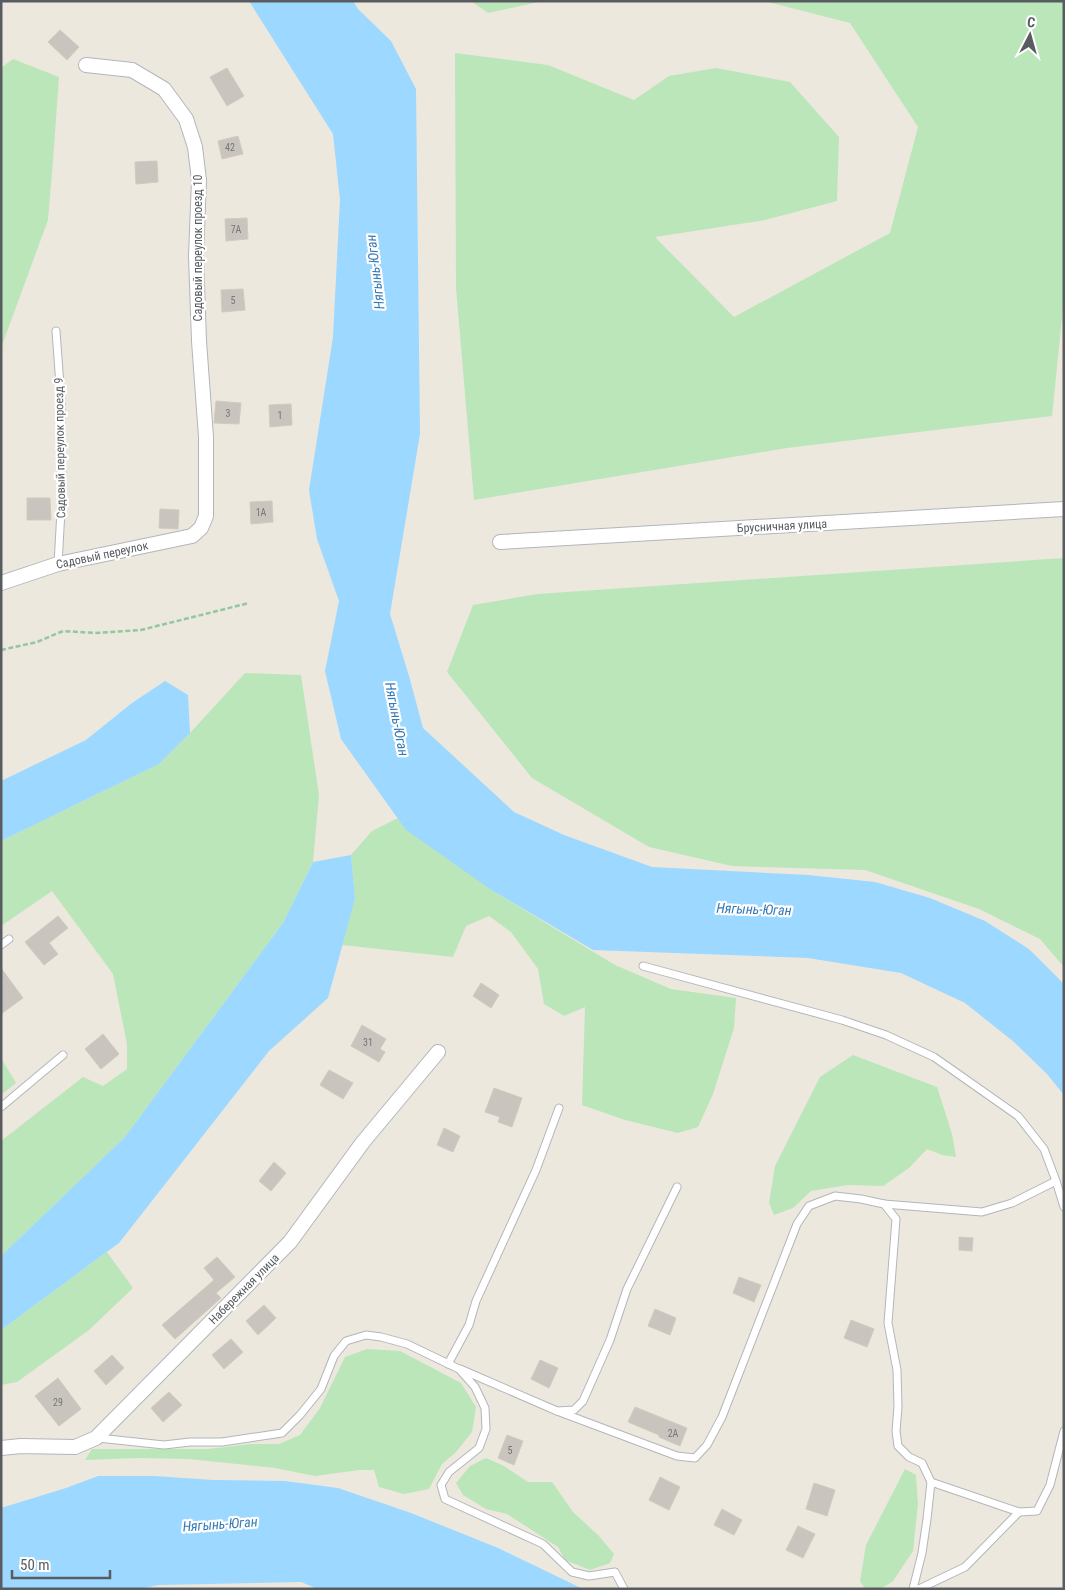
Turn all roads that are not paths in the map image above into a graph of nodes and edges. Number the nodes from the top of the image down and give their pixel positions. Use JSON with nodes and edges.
{"nodes":[{"id":1,"x":86,"y":65,"type":"dead end"},
{"id":2,"x":56,"y":331,"type":"dead end"},
{"id":3,"x":1064,"y":509,"type":"edge"},
{"id":4,"x":201,"y":528,"type":"joint"},
{"id":5,"x":500,"y":542,"type":"dead end"},
{"id":6,"x":58,"y":564,"type":"junction"},
{"id":7,"x":1,"y":582,"type":"edge"},
{"id":8,"x":9,"y":940,"type":"dead end"},
{"id":9,"x":1,"y":946,"type":"edge"},
{"id":10,"x":643,"y":966,"type":"dead end"},
{"id":11,"x":438,"y":1052,"type":"dead end"},
{"id":12,"x":63,"y":1055,"type":"dead end"},
{"id":13,"x":1,"y":1107,"type":"edge"},
{"id":14,"x":559,"y":1108,"type":"dead end"},
{"id":15,"x":1056,"y":1181,"type":"junction"},
{"id":16,"x":677,"y":1187,"type":"dead end"},
{"id":17,"x":884,"y":1204,"type":"junction"},
{"id":18,"x":1064,"y":1207,"type":"edge"},
{"id":19,"x":448,"y":1364,"type":"junction"},
{"id":20,"x":557,"y":1411,"type":"junction"},
{"id":21,"x":1064,"y":1431,"type":"edge"},
{"id":22,"x":96,"y":1438,"type":"junction"},
{"id":23,"x":1,"y":1448,"type":"edge"},
{"id":24,"x":931,"y":1482,"type":"junction"},
{"id":25,"x":1019,"y":1512,"type":"junction"},
{"id":26,"x":624,"y":1589,"type":"edge"},
{"id":27,"x":913,"y":1589,"type":"edge"},
{"id":28,"x":919,"y":1589,"type":"edge"}],
"edges":[{"from":1,"to":4,"type":"street","name":"Садовый переулок проезд 10"},
{"from":2,"to":6,"type":"lane","name":"Садовый переулок проезд 9"},
{"from":3,"to":5,"type":"street","name":"Брусничная улица"},
{"from":4,"to":6,"type":"street","name":"Садовый переулок"},
{"from":6,"to":7,"type":"street","name":"Садовый переулок"},
{"from":8,"to":9,"type":"lane"},
{"from":10,"to":15,"type":"lane"},
{"from":11,"to":22,"type":"street","name":"Набережная улица"},
{"from":12,"to":13,"type":"lane"},
{"from":14,"to":19,"type":"lane"},
{"from":15,"to":17,"type":"lane"},
{"from":15,"to":18,"type":"lane"},
{"from":16,"to":20,"type":"lane"},
{"from":17,"to":20,"type":"lane"},
{"from":17,"to":24,"type":"lane"},
{"from":19,"to":20,"type":"lane"},
{"from":19,"to":22,"type":"lane"},
{"from":19,"to":26,"type":"lane"},
{"from":21,"to":25,"type":"lane"},
{"from":22,"to":23,"type":"street","name":"Набережная улица"},
{"from":24,"to":25,"type":"lane"},
{"from":24,"to":27,"type":"lane"},
{"from":25,"to":28,"type":"lane"}]}
